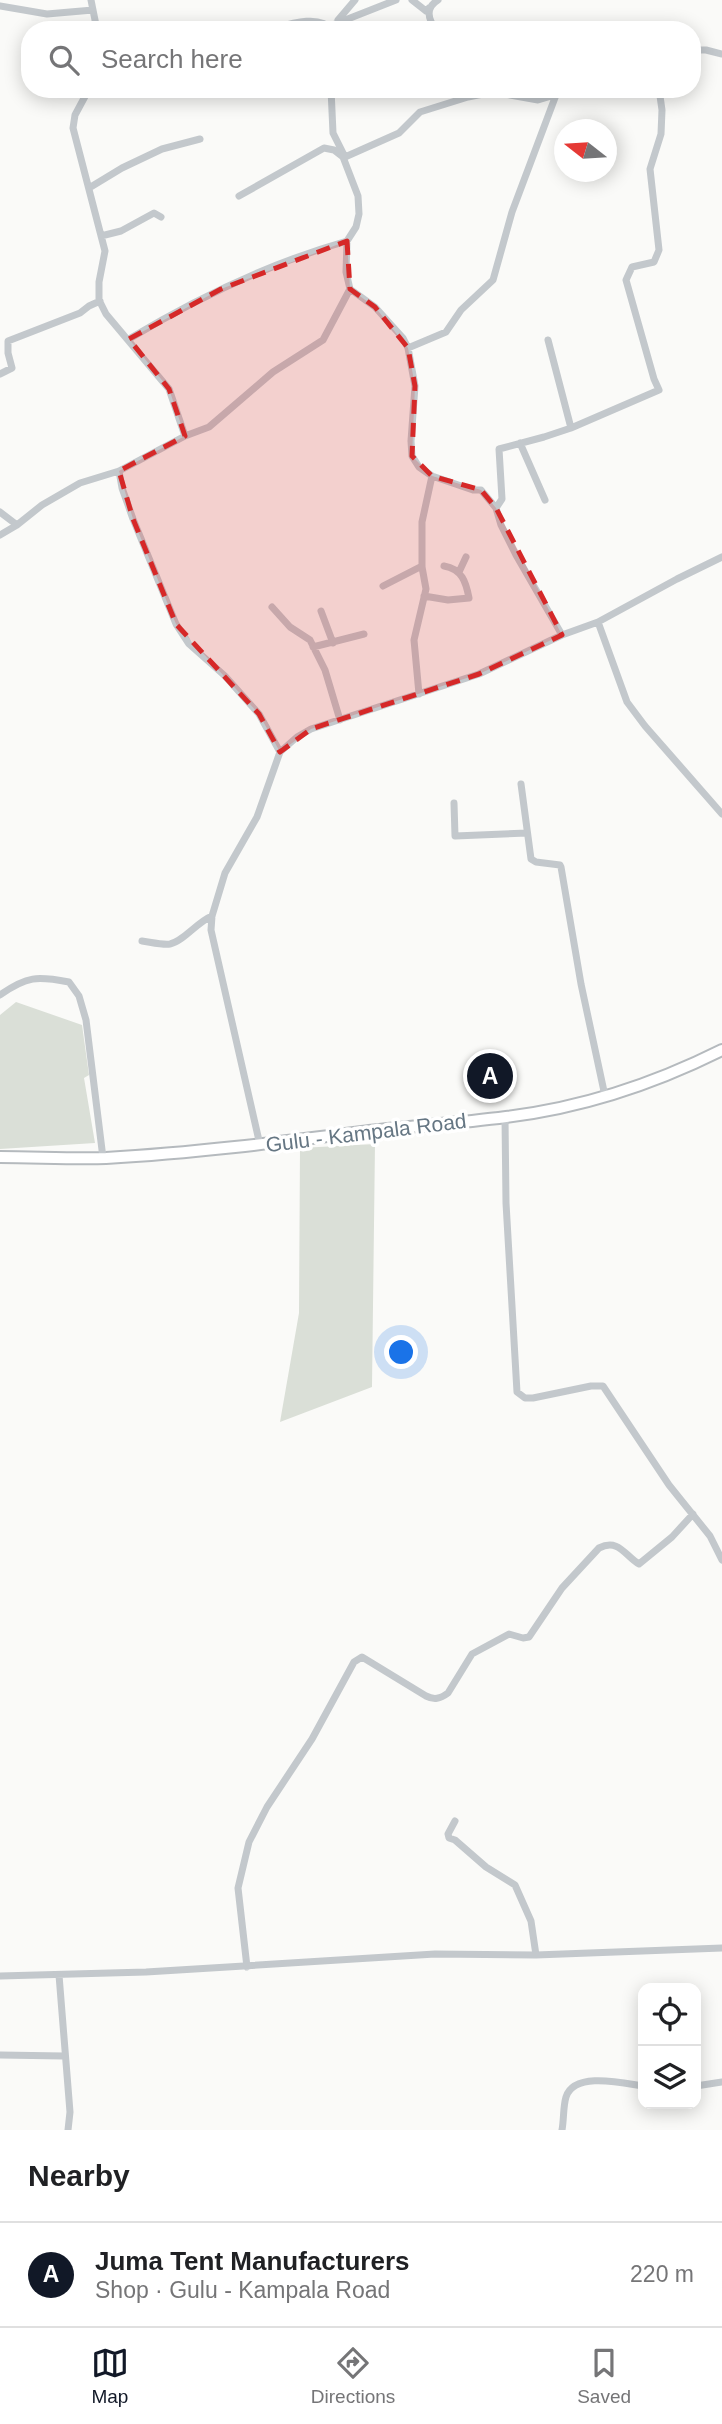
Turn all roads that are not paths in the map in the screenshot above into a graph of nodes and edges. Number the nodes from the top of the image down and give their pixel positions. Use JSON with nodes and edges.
{"nodes":[{"id":1,"x":91,"y":0,"type":"edge"},
{"id":2,"x":355,"y":0,"type":"edge"},
{"id":3,"x":396,"y":0,"type":"edge"},
{"id":4,"x":412,"y":0,"type":"edge"},
{"id":5,"x":438,"y":0,"type":"edge"},
{"id":6,"x":0,"y":6,"type":"edge"},
{"id":7,"x":429,"y":8,"type":"junction"},
{"id":8,"x":93,"y":10,"type":"junction"},
{"id":9,"x":95,"y":21,"type":"edge"},
{"id":10,"x":338,"y":21,"type":"edge"},
{"id":11,"x":349,"y":21,"type":"edge"},
{"id":12,"x":431,"y":21,"type":"edge"},
{"id":13,"x":701,"y":50,"type":"edge"},
{"id":14,"x":722,"y":54,"type":"edge"},
{"id":15,"x":84,"y":98,"type":"edge"},
{"id":16,"x":332,"y":98,"type":"edge"},
{"id":17,"x":455,"y":98,"type":"edge"},
{"id":18,"x":524,"y":98,"type":"edge"},
{"id":19,"x":545,"y":98,"type":"edge"},
{"id":20,"x":555,"y":98,"type":"edge"},
{"id":21,"x":661,"y":98,"type":"edge"},
{"id":22,"x":200,"y":139,"type":"dead end"},
{"id":23,"x":344,"y":157,"type":"junction"},
{"id":24,"x":89,"y":188,"type":"junction"},
{"id":25,"x":239,"y":196,"type":"dead end"},
{"id":26,"x":161,"y":217,"type":"dead end"},
{"id":27,"x":101,"y":236,"type":"junction"},
{"id":28,"x":347,"y":242,"type":"junction"},
{"id":29,"x":350,"y":289,"type":"junction"},
{"id":30,"x":100,"y":301,"type":"junction"},
{"id":31,"x":129,"y":339,"type":"junction"},
{"id":32,"x":548,"y":340,"type":"dead end"},
{"id":33,"x":408,"y":348,"type":"junction"},
{"id":34,"x":0,"y":374,"type":"edge"},
{"id":35,"x":571,"y":428,"type":"junction"},
{"id":36,"x":185,"y":436,"type":"junction"},
{"id":37,"x":520,"y":443,"type":"junction"},
{"id":38,"x":119,"y":471,"type":"junction"},
{"id":39,"x":432,"y":476,"type":"junction"},
{"id":40,"x":545,"y":500,"type":"dead end"},
{"id":41,"x":496,"y":508,"type":"junction"},
{"id":42,"x":0,"y":512,"type":"edge"},
{"id":43,"x":17,"y":525,"type":"junction"},
{"id":44,"x":0,"y":535,"type":"edge"},
{"id":45,"x":466,"y":557,"type":"dead end"},
{"id":46,"x":722,"y":557,"type":"edge"},
{"id":47,"x":422,"y":566,"type":"junction"},
{"id":48,"x":444,"y":566,"type":"dead end"},
{"id":49,"x":459,"y":572,"type":"junction"},
{"id":50,"x":383,"y":586,"type":"dead end"},
{"id":51,"x":424,"y":596,"type":"junction"},
{"id":52,"x":272,"y":607,"type":"dead end"},
{"id":53,"x":321,"y":611,"type":"dead end"},
{"id":54,"x":598,"y":622,"type":"junction"},
{"id":55,"x":364,"y":634,"type":"dead end"},
{"id":56,"x":562,"y":635,"type":"junction"},
{"id":57,"x":333,"y":642,"type":"junction"},
{"id":58,"x":313,"y":647,"type":"junction"},
{"id":59,"x":419,"y":694,"type":"junction"},
{"id":60,"x":340,"y":720,"type":"junction"},
{"id":61,"x":280,"y":752,"type":"junction"},
{"id":62,"x":521,"y":784,"type":"dead end"},
{"id":63,"x":454,"y":803,"type":"dead end"},
{"id":64,"x":722,"y":814,"type":"edge"},
{"id":65,"x":527,"y":833,"type":"junction"},
{"id":66,"x":212,"y":916,"type":"junction"},
{"id":67,"x":142,"y":941,"type":"dead end"},
{"id":68,"x":0,"y":995,"type":"edge"},
{"id":69,"x":722,"y":1050,"type":"edge"},
{"id":70,"x":605,"y":1096,"type":"junction"},
{"id":71,"x":505,"y":1118,"type":"junction"},
{"id":72,"x":260,"y":1145,"type":"junction"},
{"id":73,"x":0,"y":1157,"type":"edge"},
{"id":74,"x":103,"y":1158,"type":"junction"},
{"id":75,"x":693,"y":1514,"type":"junction"},
{"id":76,"x":722,"y":1560,"type":"edge"},
{"id":77,"x":455,"y":1821,"type":"dead end"},
{"id":78,"x":722,"y":1948,"type":"edge"},
{"id":79,"x":536,"y":1955,"type":"junction"},
{"id":80,"x":247,"y":1966,"type":"junction"},
{"id":81,"x":59,"y":1975,"type":"junction"},
{"id":82,"x":0,"y":1976,"type":"edge"},
{"id":83,"x":0,"y":2055,"type":"edge"},
{"id":84,"x":64,"y":2056,"type":"junction"},
{"id":85,"x":722,"y":2082,"type":"edge"},
{"id":86,"x":638,"y":2085,"type":"edge"},
{"id":87,"x":701,"y":2085,"type":"edge"},
{"id":88,"x":69,"y":2127,"type":"edge"},
{"id":89,"x":562,"y":2130,"type":"edge"}],
"edges":[{"from":1,"to":8,"type":"street"},
{"from":2,"to":10,"type":"street"},
{"from":3,"to":11,"type":"street"},
{"from":4,"to":7,"type":"street"},
{"from":5,"to":7,"type":"street"},
{"from":6,"to":8,"type":"street"},
{"from":7,"to":12,"type":"street"},
{"from":8,"to":9,"type":"street"},
{"from":13,"to":14,"type":"street"},
{"from":15,"to":24,"type":"street"},
{"from":16,"to":23,"type":"street"},
{"from":17,"to":23,"type":"street"},
{"from":18,"to":19,"type":"street"},
{"from":20,"to":33,"type":"street"},
{"from":21,"to":35,"type":"street"},
{"from":22,"to":24,"type":"street"},
{"from":23,"to":25,"type":"street"},
{"from":23,"to":28,"type":"street"},
{"from":24,"to":27,"type":"street"},
{"from":26,"to":27,"type":"street"},
{"from":27,"to":30,"type":"street"},
{"from":28,"to":29,"type":"street"},
{"from":28,"to":31,"type":"street"},
{"from":29,"to":33,"type":"street"},
{"from":29,"to":36,"type":"street"},
{"from":30,"to":31,"type":"street"},
{"from":30,"to":34,"type":"street"},
{"from":31,"to":36,"type":"street"},
{"from":32,"to":35,"type":"street"},
{"from":33,"to":39,"type":"street"},
{"from":35,"to":37,"type":"street"},
{"from":36,"to":38,"type":"street"},
{"from":37,"to":40,"type":"street"},
{"from":37,"to":41,"type":"street"},
{"from":38,"to":43,"type":"street"},
{"from":38,"to":61,"type":"street"},
{"from":39,"to":41,"type":"street"},
{"from":39,"to":47,"type":"street"},
{"from":41,"to":56,"type":"street"},
{"from":42,"to":43,"type":"street"},
{"from":43,"to":44,"type":"street"},
{"from":45,"to":49,"type":"street"},
{"from":46,"to":54,"type":"street"},
{"from":47,"to":50,"type":"street"},
{"from":47,"to":51,"type":"street"},
{"from":48,"to":49,"type":"street"},
{"from":49,"to":51,"type":"street"},
{"from":51,"to":59,"type":"street"},
{"from":52,"to":58,"type":"street"},
{"from":53,"to":57,"type":"street"},
{"from":54,"to":56,"type":"street"},
{"from":54,"to":64,"type":"street"},
{"from":55,"to":57,"type":"street"},
{"from":56,"to":59,"type":"street"},
{"from":57,"to":58,"type":"street"},
{"from":58,"to":60,"type":"street"},
{"from":59,"to":60,"type":"street"},
{"from":60,"to":61,"type":"street"},
{"from":61,"to":66,"type":"street"},
{"from":62,"to":65,"type":"street"},
{"from":63,"to":65,"type":"street"},
{"from":65,"to":70,"type":"street"},
{"from":66,"to":67,"type":"street"},
{"from":66,"to":72,"type":"street"},
{"from":68,"to":74,"type":"street"},
{"from":69,"to":70,"type":"main road","name":"Gulu - Kampala Road"},
{"from":70,"to":71,"type":"main road","name":"Gulu - Kampala Road"},
{"from":71,"to":72,"type":"main road","name":"Gulu - Kampala Road"},
{"from":71,"to":75,"type":"street"},
{"from":72,"to":74,"type":"main road","name":"Gulu - Kampala Road"},
{"from":73,"to":74,"type":"main road","name":"Gulu - Kampala Road"},
{"from":75,"to":76,"type":"street"},
{"from":75,"to":80,"type":"street"},
{"from":77,"to":79,"type":"street"},
{"from":78,"to":79,"type":"street"},
{"from":79,"to":80,"type":"street"},
{"from":80,"to":81,"type":"street"},
{"from":81,"to":82,"type":"street"},
{"from":81,"to":84,"type":"street"},
{"from":83,"to":84,"type":"street"},
{"from":84,"to":88,"type":"street"},
{"from":85,"to":87,"type":"street"},
{"from":86,"to":89,"type":"street"}]}
